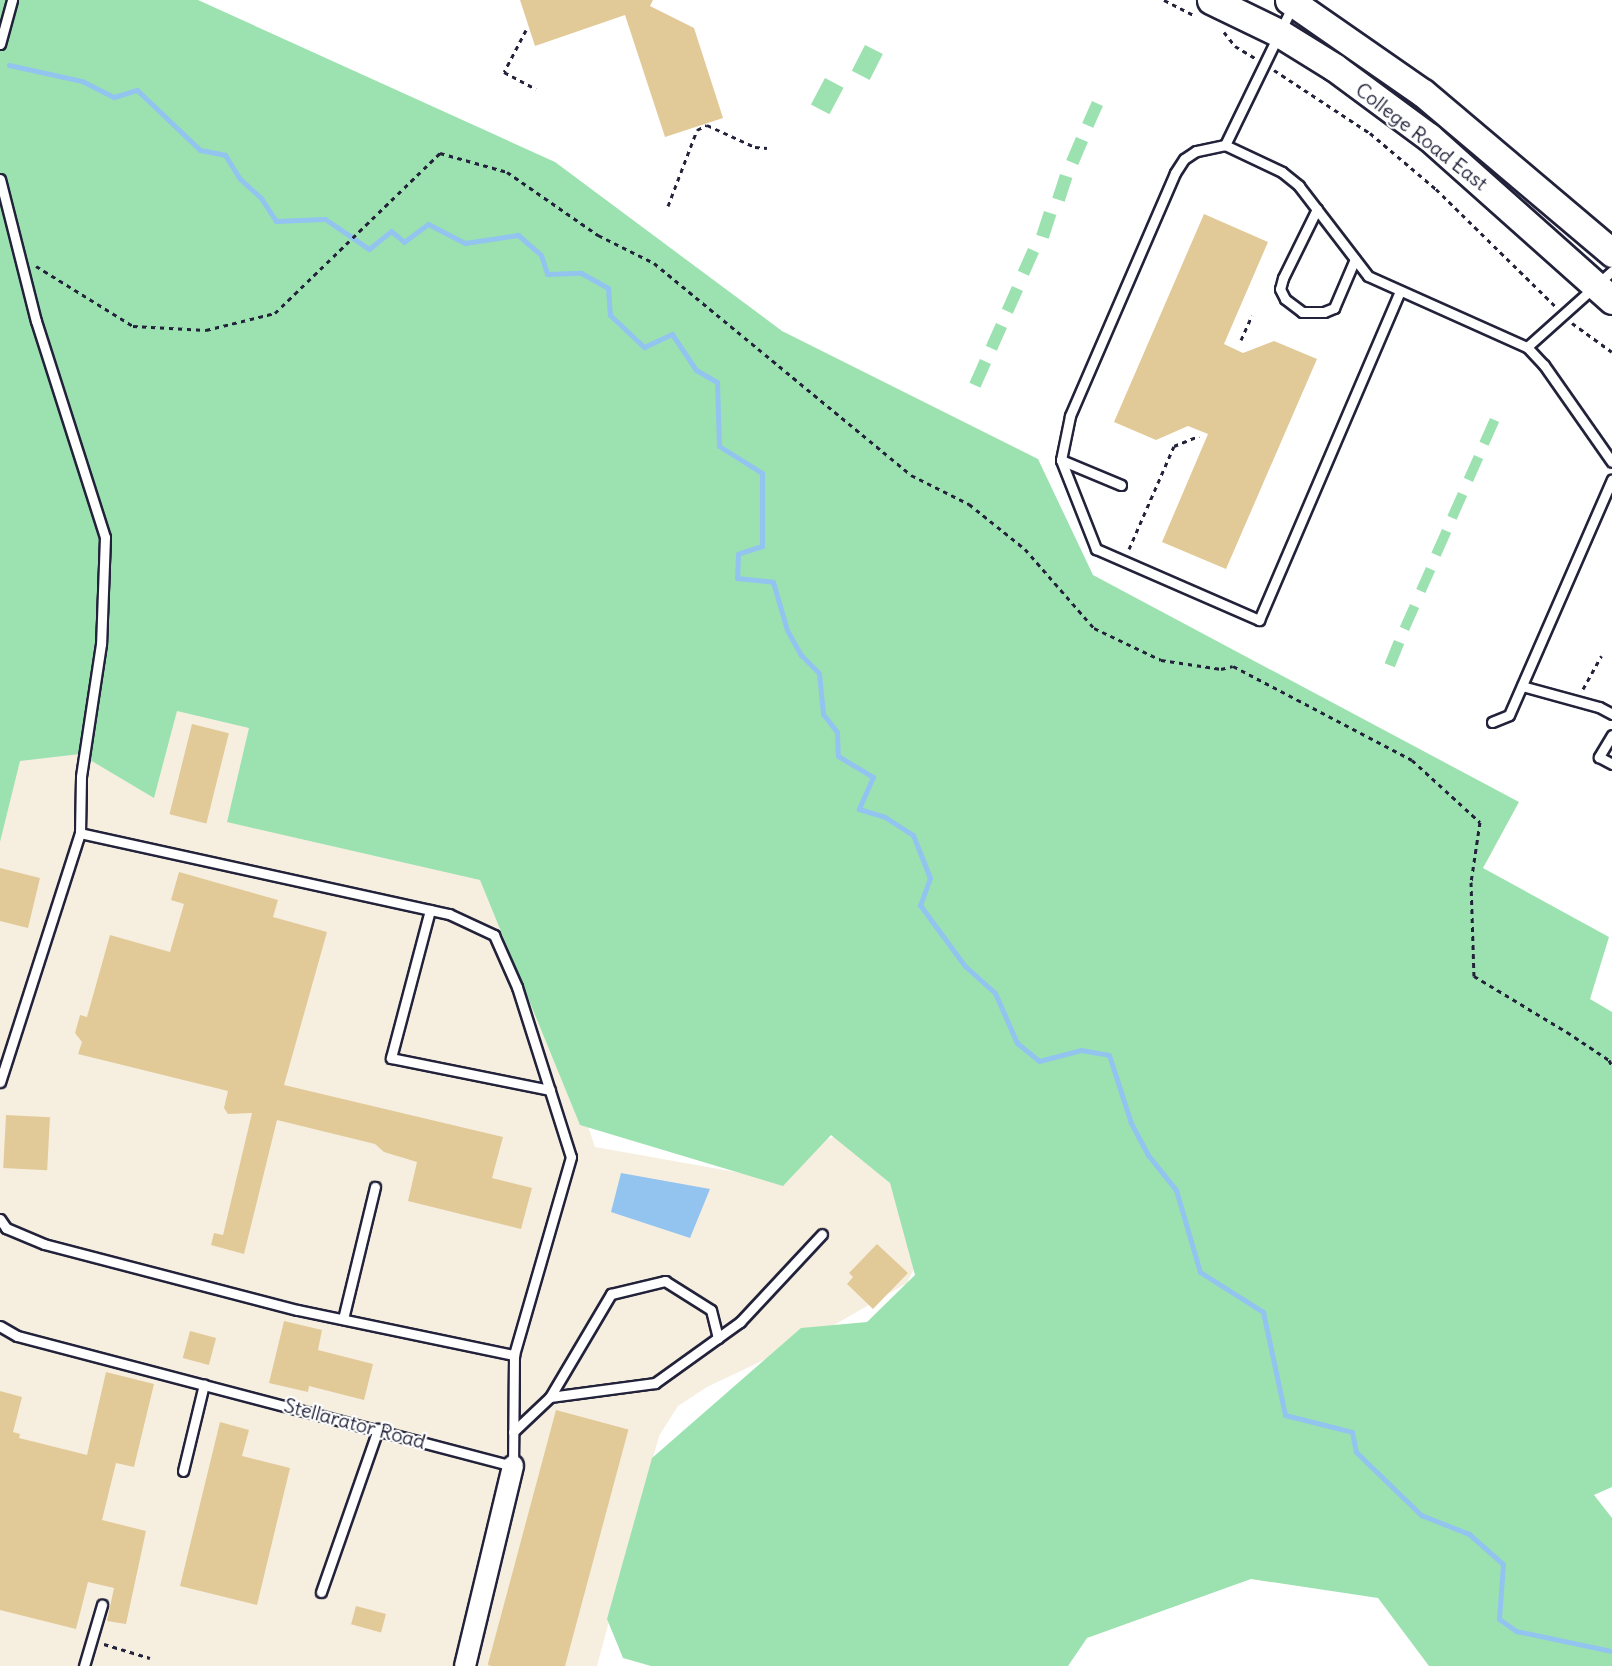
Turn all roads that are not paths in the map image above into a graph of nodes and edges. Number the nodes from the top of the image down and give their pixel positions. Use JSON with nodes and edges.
{"nodes":[{"id":1,"x":12,"y":0,"type":"edge"},
{"id":2,"x":1293,"y":1,"type":"edge"},
{"id":3,"x":1207,"y":10,"type":"edge"},
{"id":4,"x":1279,"y":33,"type":"junction"},
{"id":5,"x":0,"y":44,"type":"edge"},
{"id":6,"x":1226,"y":145,"type":"junction"},
{"id":7,"x":0,"y":179,"type":"edge"},
{"id":8,"x":1317,"y":209,"type":"junction"},
{"id":9,"x":1612,"y":253,"type":"edge"},
{"id":10,"x":1355,"y":260,"type":"junction"},
{"id":11,"x":1606,"y":286,"type":"edge"},
{"id":12,"x":1400,"y":291,"type":"junction"},
{"id":13,"x":1527,"y":347,"type":"junction"},
{"id":14,"x":1061,"y":460,"type":"junction"},
{"id":15,"x":1612,"y":462,"type":"edge"},
{"id":16,"x":1612,"y":479,"type":"edge"},
{"id":17,"x":1121,"y":484,"type":"dead end"},
{"id":18,"x":1522,"y":687,"type":"junction"},
{"id":19,"x":1612,"y":714,"type":"edge"},
{"id":20,"x":1492,"y":722,"type":"dead end"},
{"id":21,"x":1612,"y":735,"type":"edge"},
{"id":22,"x":1612,"y":764,"type":"edge"},
{"id":23,"x":80,"y":833,"type":"junction"},
{"id":24,"x":430,"y":910,"type":"junction"},
{"id":25,"x":0,"y":1082,"type":"edge"},
{"id":26,"x":550,"y":1090,"type":"junction"},
{"id":27,"x":375,"y":1187,"type":"dead end"},
{"id":28,"x":0,"y":1219,"type":"edge"},
{"id":29,"x":822,"y":1234,"type":"dead end"},
{"id":30,"x":343,"y":1319,"type":"junction"},
{"id":31,"x":0,"y":1326,"type":"edge"},
{"id":32,"x":718,"y":1338,"type":"junction"},
{"id":33,"x":514,"y":1355,"type":"junction"},
{"id":34,"x":204,"y":1384,"type":"junction"},
{"id":35,"x":550,"y":1397,"type":"junction"},
{"id":36,"x":378,"y":1429,"type":"junction"},
{"id":37,"x":513,"y":1432,"type":"junction"},
{"id":38,"x":513,"y":1466,"type":"junction"},
{"id":39,"x":183,"y":1471,"type":"dead end"},
{"id":40,"x":321,"y":1592,"type":"dead end"},
{"id":41,"x":102,"y":1605,"type":"dead end"},
{"id":42,"x":84,"y":1666,"type":"edge"},
{"id":43,"x":465,"y":1666,"type":"edge"}],
"edges":[{"from":1,"to":5,"type":"lane"},
{"from":2,"to":4,"type":"lane"},
{"from":2,"to":9,"type":"street","name":"College Road East"},
{"from":3,"to":4,"type":"street","name":"College Road East"},
{"from":4,"to":6,"type":"lane"},
{"from":4,"to":11,"type":"street","name":"College Road East"},
{"from":6,"to":8,"type":"lane"},
{"from":6,"to":14,"type":"lane"},
{"from":7,"to":23,"type":"lane"},
{"from":8,"to":10,"type":"lane"},
{"from":8,"to":10,"type":"lane"},
{"from":10,"to":12,"type":"lane"},
{"from":11,"to":13,"type":"lane"},
{"from":12,"to":13,"type":"lane"},
{"from":12,"to":14,"type":"lane"},
{"from":13,"to":15,"type":"lane"},
{"from":14,"to":17,"type":"lane"},
{"from":16,"to":18,"type":"lane"},
{"from":18,"to":19,"type":"lane"},
{"from":18,"to":20,"type":"lane"},
{"from":21,"to":22,"type":"lane"},
{"from":23,"to":24,"type":"lane"},
{"from":23,"to":25,"type":"lane"},
{"from":24,"to":26,"type":"lane"},
{"from":24,"to":26,"type":"lane"},
{"from":26,"to":33,"type":"lane"},
{"from":27,"to":30,"type":"lane"},
{"from":28,"to":30,"type":"lane"},
{"from":29,"to":32,"type":"lane"},
{"from":30,"to":33,"type":"lane"},
{"from":31,"to":34,"type":"lane","name":"Stellarator Road"},
{"from":32,"to":35,"type":"lane"},
{"from":32,"to":35,"type":"lane"},
{"from":33,"to":37,"type":"lane"},
{"from":34,"to":36,"type":"lane","name":"Stellarator Road"},
{"from":34,"to":39,"type":"lane"},
{"from":35,"to":37,"type":"lane"},
{"from":36,"to":38,"type":"lane","name":"Stellarator Road"},
{"from":36,"to":40,"type":"lane"},
{"from":37,"to":38,"type":"lane"},
{"from":38,"to":43,"type":"street"},
{"from":41,"to":42,"type":"lane"}]}
